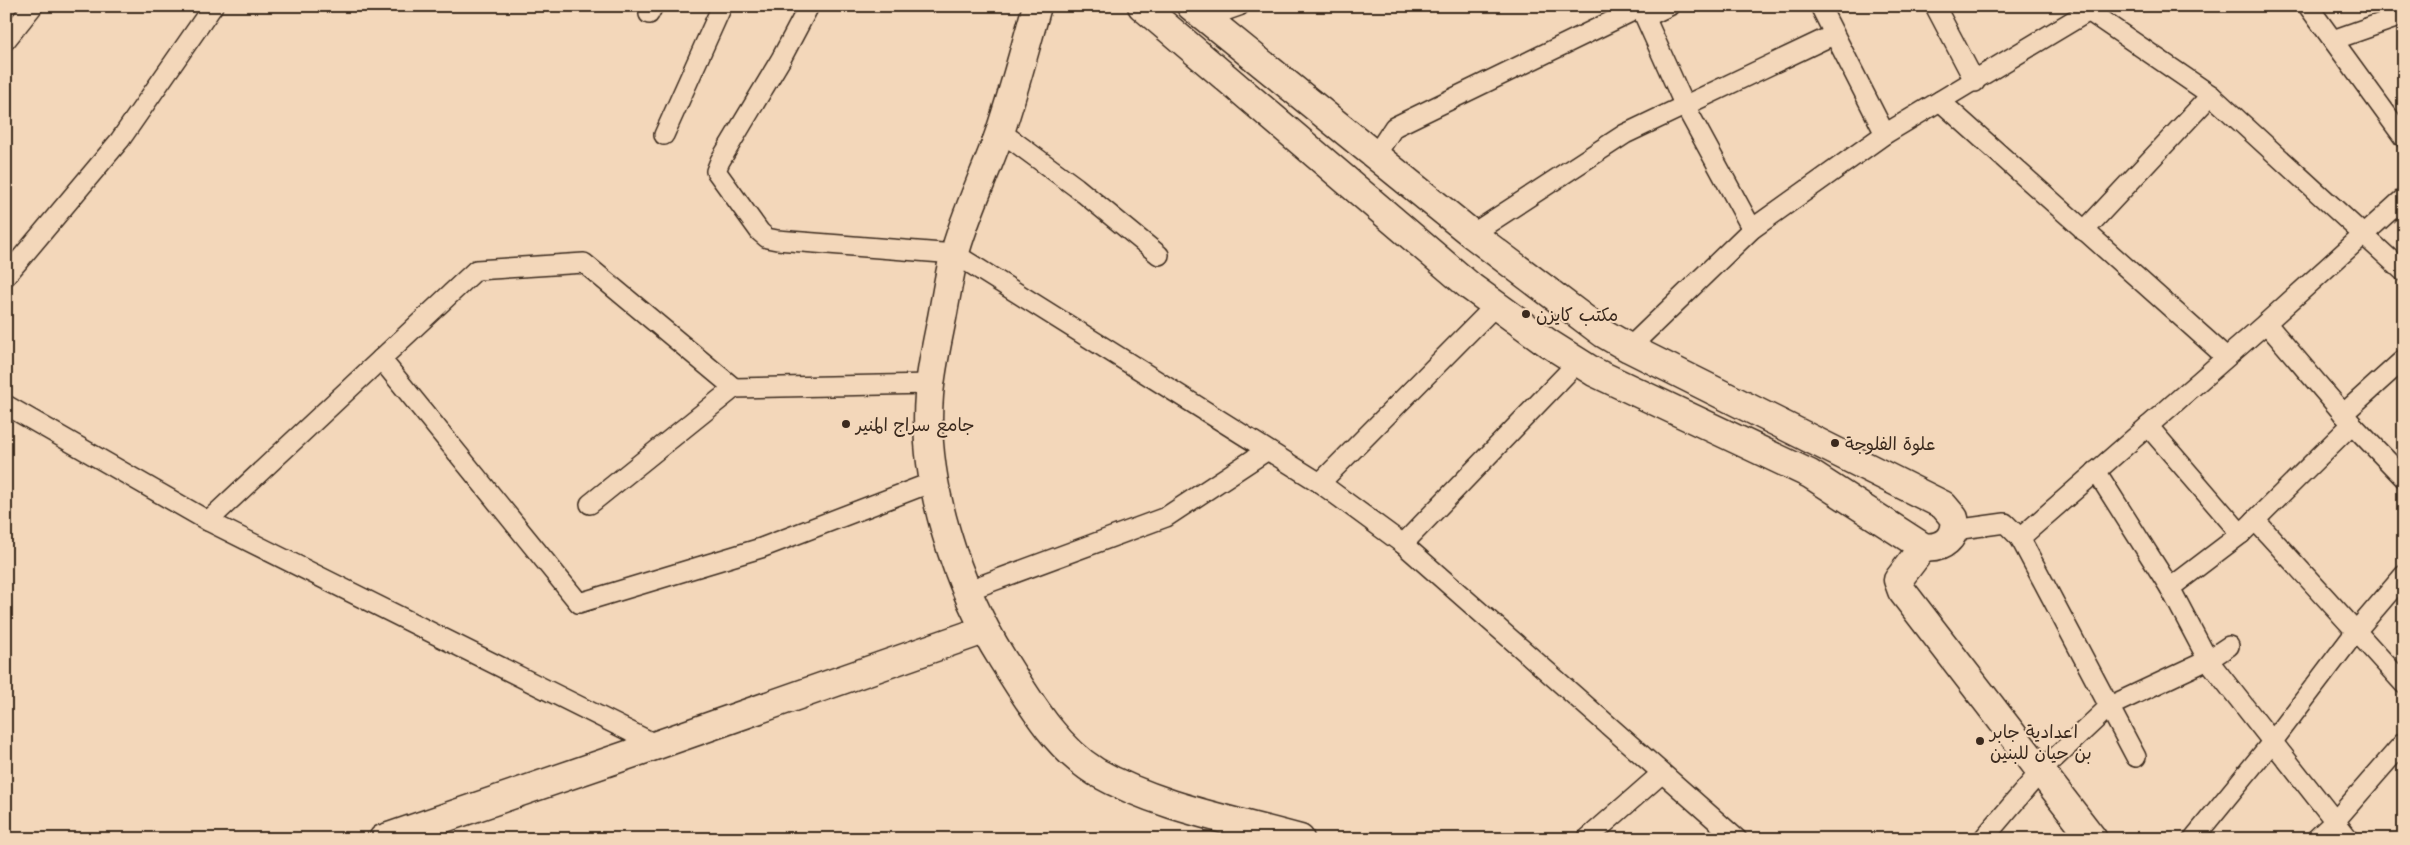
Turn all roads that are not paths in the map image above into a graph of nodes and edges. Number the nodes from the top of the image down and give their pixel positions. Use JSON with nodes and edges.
{"nodes":[{"id":1,"x":34,"y":6,"type":"edge"},
{"id":2,"x":213,"y":6,"type":"edge"},
{"id":3,"x":722,"y":6,"type":"edge"},
{"id":4,"x":808,"y":6,"type":"edge"},
{"id":5,"x":1037,"y":6,"type":"edge"},
{"id":6,"x":1142,"y":6,"type":"edge"},
{"id":7,"x":1239,"y":6,"type":"edge"},
{"id":8,"x":1669,"y":6,"type":"edge"},
{"id":9,"x":1820,"y":6,"type":"edge"},
{"id":10,"x":1935,"y":6,"type":"edge"},
{"id":11,"x":2312,"y":8,"type":"edge"},
{"id":12,"x":2085,"y":9,"type":"edge"},
{"id":13,"x":1642,"y":10,"type":"edge"},
{"id":14,"x":1198,"y":12,"type":"edge"},
{"id":15,"x":2404,"y":15,"type":"edge"},
{"id":16,"x":9,"y":32,"type":"edge"},
{"id":17,"x":1833,"y":35,"type":"junction"},
{"id":18,"x":2333,"y":40,"type":"junction"},
{"id":19,"x":1975,"y":82,"type":"junction"},
{"id":20,"x":2211,"y":95,"type":"junction"},
{"id":21,"x":1940,"y":102,"type":"junction"},
{"id":22,"x":1684,"y":104,"type":"junction"},
{"id":23,"x":1000,"y":131,"type":"junction"},
{"id":24,"x":1885,"y":134,"type":"junction"},
{"id":25,"x":664,"y":135,"type":"dead end"},
{"id":26,"x":2404,"y":138,"type":"edge"},
{"id":27,"x":1375,"y":156,"type":"junction"},
{"id":28,"x":2404,"y":198,"type":"edge"},
{"id":29,"x":1752,"y":229,"type":"junction"},
{"id":30,"x":2084,"y":231,"type":"junction"},
{"id":31,"x":1472,"y":234,"type":"junction"},
{"id":32,"x":2363,"y":235,"type":"junction"},
{"id":33,"x":954,"y":254,"type":"junction"},
{"id":34,"x":1159,"y":255,"type":"dead end"},
{"id":35,"x":2404,"y":272,"type":"edge"},
{"id":36,"x":6,"y":276,"type":"edge"},
{"id":37,"x":1495,"y":306,"type":"junction"},
{"id":38,"x":2266,"y":323,"type":"junction"},
{"id":39,"x":1628,"y":348,"type":"junction"},
{"id":40,"x":2226,"y":356,"type":"junction"},
{"id":41,"x":381,"y":359,"type":"junction"},
{"id":42,"x":2404,"y":360,"type":"edge"},
{"id":43,"x":1578,"y":362,"type":"junction"},
{"id":44,"x":931,"y":384,"type":"junction"},
{"id":45,"x":734,"y":388,"type":"junction"},
{"id":46,"x":6,"y":405,"type":"edge"},
{"id":47,"x":2347,"y":419,"type":"junction"},
{"id":48,"x":2148,"y":426,"type":"junction"},
{"id":49,"x":1266,"y":451,"type":"junction"},
{"id":50,"x":2096,"y":471,"type":"junction"},
{"id":51,"x":2404,"y":478,"type":"edge"},
{"id":52,"x":935,"y":481,"type":"junction"},
{"id":53,"x":1320,"y":483,"type":"junction"},
{"id":54,"x":590,"y":504,"type":"dead end"},
{"id":55,"x":2255,"y":520,"type":"junction"},
{"id":56,"x":208,"y":521,"type":"junction"},
{"id":57,"x":1954,"y":530,"type":"junction"},
{"id":58,"x":2241,"y":534,"type":"junction"},
{"id":59,"x":2020,"y":538,"type":"junction"},
{"id":60,"x":1403,"y":544,"type":"junction"},
{"id":61,"x":1923,"y":547,"type":"junction"},
{"id":62,"x":2404,"y":575,"type":"edge"},
{"id":63,"x":2170,"y":588,"type":"junction"},
{"id":64,"x":966,"y":591,"type":"junction"},
{"id":65,"x":984,"y":630,"type":"junction"},
{"id":66,"x":2356,"y":630,"type":"junction"},
{"id":67,"x":2229,"y":646,"type":"dead end"},
{"id":68,"x":2208,"y":660,"type":"junction"},
{"id":69,"x":2404,"y":684,"type":"edge"},
{"id":70,"x":2110,"y":706,"type":"junction"},
{"id":71,"x":2273,"y":741,"type":"junction"},
{"id":72,"x":2404,"y":742,"type":"edge"},
{"id":73,"x":657,"y":745,"type":"junction"},
{"id":74,"x":2136,"y":757,"type":"dead end"},
{"id":75,"x":2040,"y":772,"type":"junction"},
{"id":76,"x":1661,"y":774,"type":"junction"},
{"id":77,"x":2336,"y":820,"type":"junction"},
{"id":78,"x":383,"y":839,"type":"edge"},
{"id":79,"x":1300,"y":839,"type":"edge"},
{"id":80,"x":1586,"y":839,"type":"edge"},
{"id":81,"x":1737,"y":839,"type":"edge"},
{"id":82,"x":1984,"y":839,"type":"edge"},
{"id":83,"x":2092,"y":839,"type":"edge"},
{"id":84,"x":2192,"y":839,"type":"edge"},
{"id":85,"x":2316,"y":839,"type":"edge"},
{"id":86,"x":2350,"y":839,"type":"edge"}],
"edges":[{"from":1,"to":16,"type":"street"},
{"from":2,"to":36,"type":"street"},
{"from":3,"to":25,"type":"street"},
{"from":4,"to":33,"type":"street"},
{"from":5,"to":23,"type":"street"},
{"from":6,"to":37,"type":"street"},
{"from":7,"to":14,"type":"street"},
{"from":8,"to":13,"type":"street"},
{"from":9,"to":17,"type":"street"},
{"from":10,"to":19,"type":"street"},
{"from":11,"to":18,"type":"street"},
{"from":12,"to":19,"type":"street"},
{"from":12,"to":20,"type":"street"},
{"from":13,"to":22,"type":"street"},
{"from":13,"to":27,"type":"street"},
{"from":14,"to":27,"type":"street"},
{"from":15,"to":18,"type":"street"},
{"from":17,"to":22,"type":"street"},
{"from":17,"to":24,"type":"street"},
{"from":18,"to":26,"type":"street"},
{"from":19,"to":21,"type":"street"},
{"from":20,"to":30,"type":"street"},
{"from":20,"to":32,"type":"street"},
{"from":21,"to":24,"type":"street"},
{"from":21,"to":30,"type":"street"},
{"from":22,"to":29,"type":"street"},
{"from":22,"to":31,"type":"street"},
{"from":23,"to":33,"type":"street"},
{"from":23,"to":34,"type":"street"},
{"from":24,"to":29,"type":"street"},
{"from":27,"to":31,"type":"street"},
{"from":28,"to":32,"type":"street"},
{"from":29,"to":39,"type":"street"},
{"from":30,"to":40,"type":"street"},
{"from":31,"to":39,"type":"street"},
{"from":32,"to":35,"type":"street"},
{"from":32,"to":38,"type":"street"},
{"from":33,"to":44,"type":"street"},
{"from":33,"to":49,"type":"street"},
{"from":37,"to":43,"type":"street"},
{"from":37,"to":53,"type":"street"},
{"from":38,"to":40,"type":"street"},
{"from":38,"to":47,"type":"street"},
{"from":39,"to":57,"type":"street"},
{"from":40,"to":48,"type":"street"},
{"from":41,"to":45,"type":"street"},
{"from":41,"to":52,"type":"street"},
{"from":41,"to":56,"type":"street"},
{"from":42,"to":47,"type":"street"},
{"from":43,"to":60,"type":"street"},
{"from":43,"to":61,"type":"street"},
{"from":44,"to":45,"type":"street"},
{"from":44,"to":52,"type":"street"},
{"from":45,"to":54,"type":"street"},
{"from":46,"to":56,"type":"street"},
{"from":47,"to":51,"type":"street"},
{"from":47,"to":55,"type":"street"},
{"from":48,"to":50,"type":"street"},
{"from":48,"to":58,"type":"street"},
{"from":49,"to":53,"type":"street"},
{"from":49,"to":64,"type":"street"},
{"from":50,"to":59,"type":"street"},
{"from":50,"to":63,"type":"street"},
{"from":52,"to":64,"type":"street"},
{"from":53,"to":60,"type":"street"},
{"from":55,"to":58,"type":"street"},
{"from":55,"to":66,"type":"street"},
{"from":56,"to":73,"type":"street"},
{"from":57,"to":59,"type":"street"},
{"from":57,"to":61,"type":"street"},
{"from":58,"to":63,"type":"street"},
{"from":59,"to":70,"type":"street"},
{"from":60,"to":76,"type":"street"},
{"from":61,"to":75,"type":"street"},
{"from":62,"to":66,"type":"street"},
{"from":63,"to":68,"type":"street"},
{"from":64,"to":65,"type":"street"},
{"from":65,"to":73,"type":"street"},
{"from":65,"to":79,"type":"street"},
{"from":66,"to":69,"type":"street"},
{"from":66,"to":71,"type":"street"},
{"from":67,"to":68,"type":"street"},
{"from":68,"to":70,"type":"street"},
{"from":68,"to":71,"type":"street"},
{"from":70,"to":74,"type":"street"},
{"from":70,"to":75,"type":"street"},
{"from":71,"to":77,"type":"street"},
{"from":71,"to":84,"type":"street"},
{"from":72,"to":77,"type":"street"},
{"from":73,"to":78,"type":"street"},
{"from":75,"to":82,"type":"street"},
{"from":75,"to":83,"type":"street"},
{"from":76,"to":80,"type":"street"},
{"from":76,"to":81,"type":"street"},
{"from":77,"to":85,"type":"street"},
{"from":77,"to":86,"type":"street"}]}
